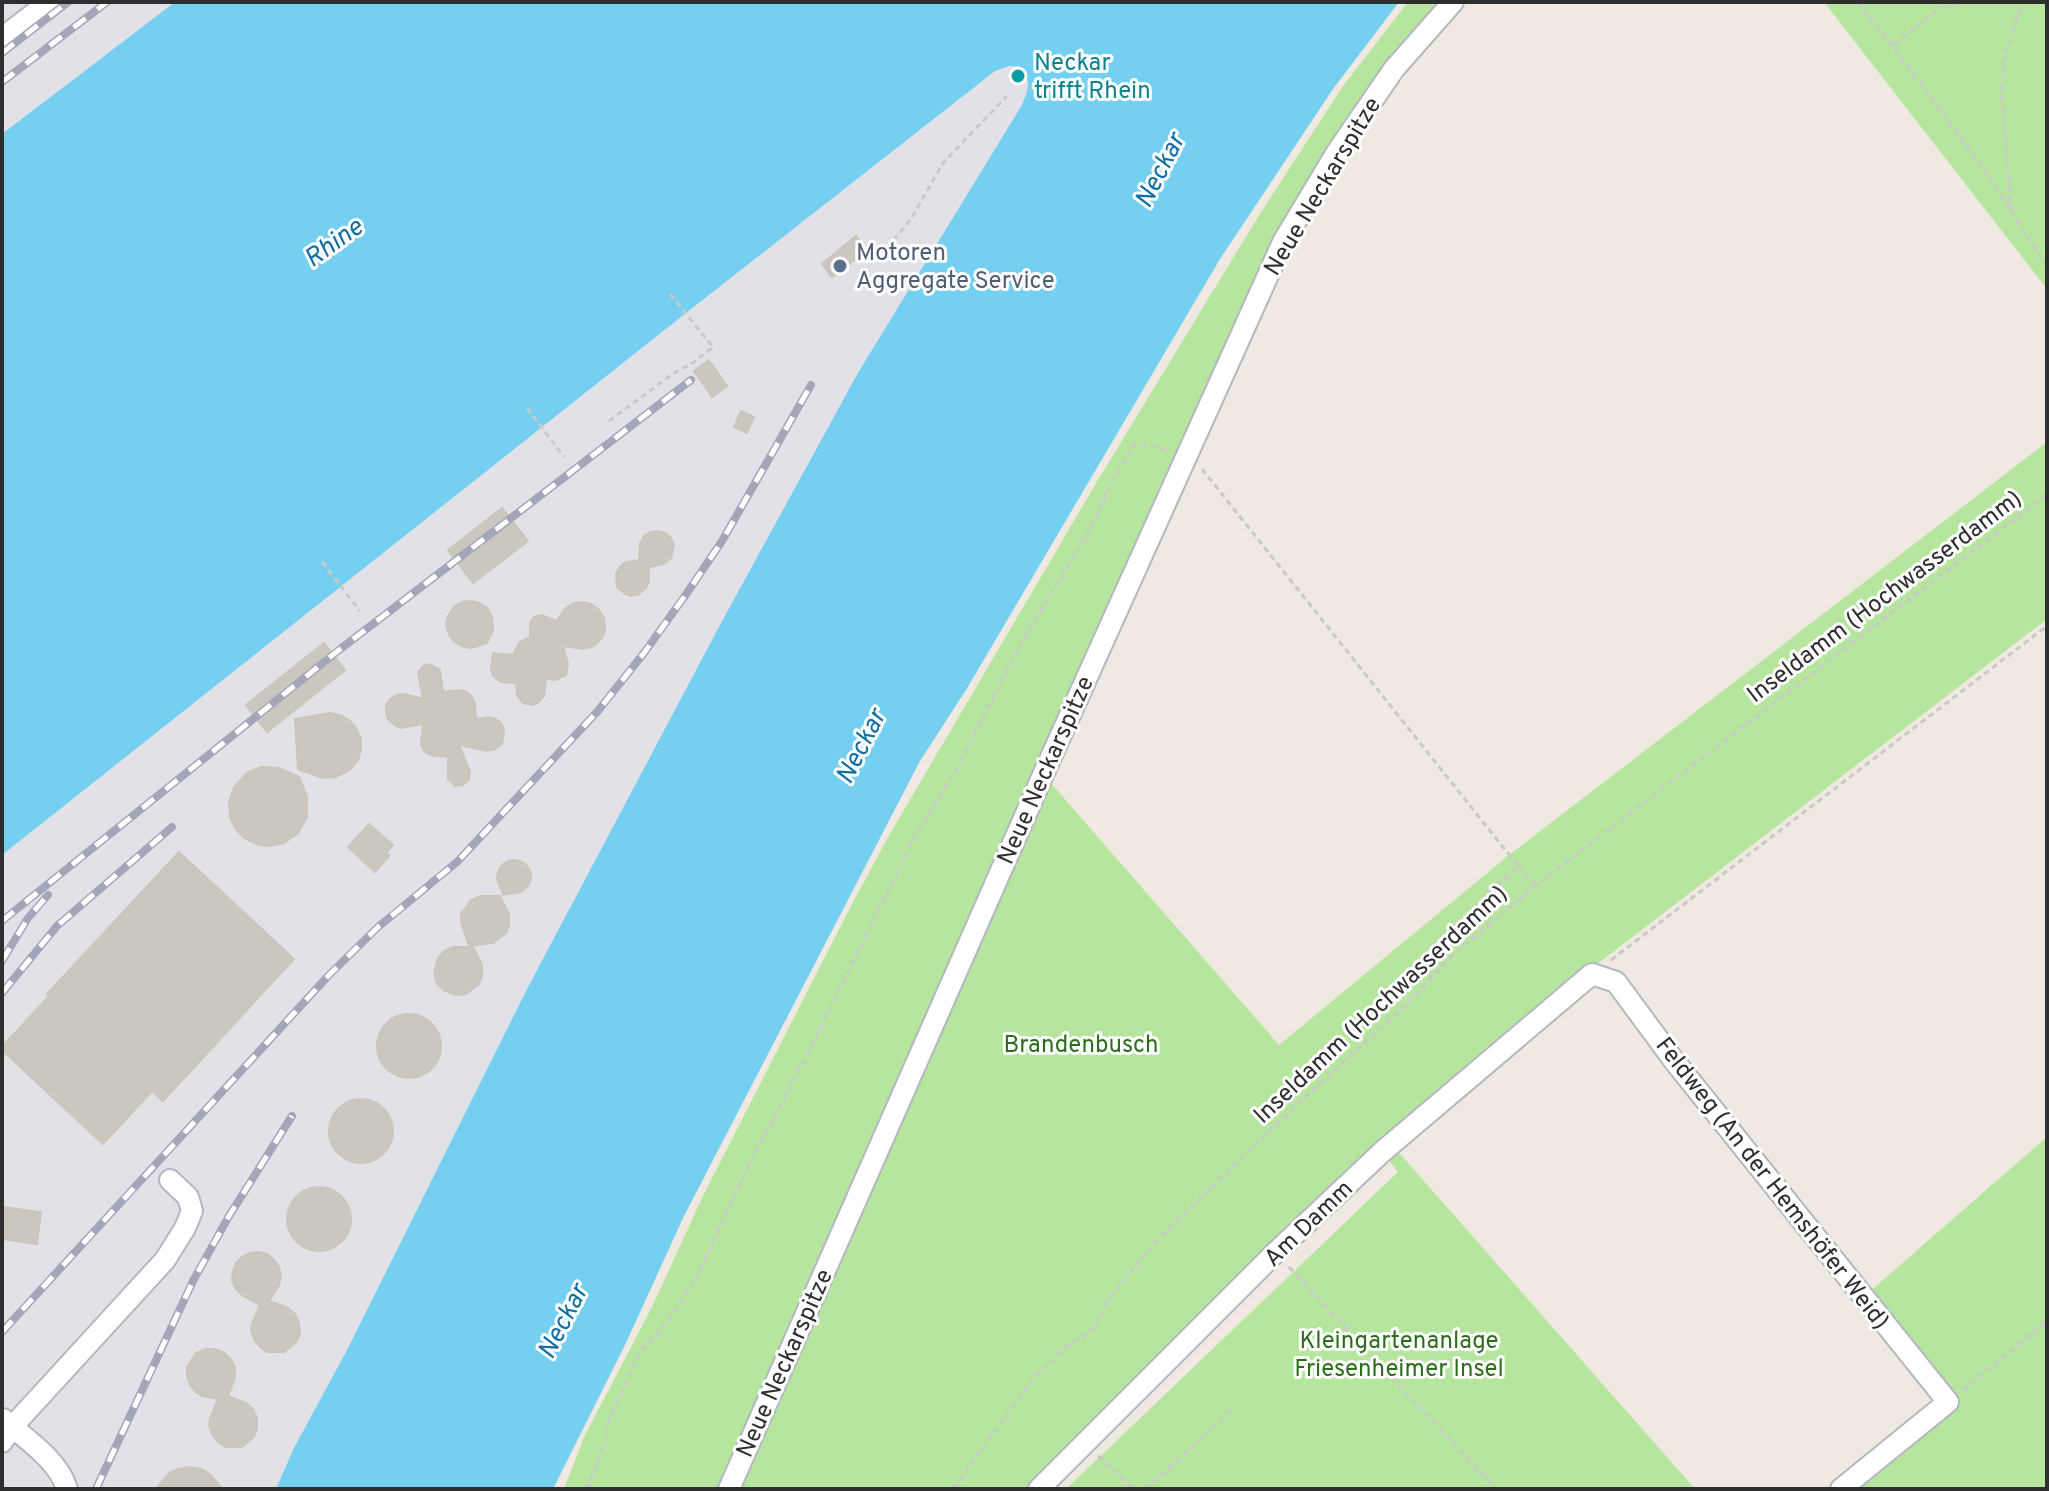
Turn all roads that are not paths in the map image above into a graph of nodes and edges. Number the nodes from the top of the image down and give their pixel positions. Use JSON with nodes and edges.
{"nodes":[{"id":1,"x":49,"y":2,"type":"edge"},
{"id":2,"x":1453,"y":2,"type":"edge"},
{"id":3,"x":2,"y":38,"type":"edge"},
{"id":4,"x":1592,"y":974,"type":"joint"},
{"id":5,"x":170,"y":1180,"type":"dead end"},
{"id":6,"x":5,"y":1429,"type":"edge"},
{"id":7,"x":67,"y":1489,"type":"edge"},
{"id":8,"x":729,"y":1489,"type":"edge"},
{"id":9,"x":1039,"y":1489,"type":"edge"},
{"id":10,"x":1841,"y":1489,"type":"edge"}],
"edges":[{"from":1,"to":3,"type":"street"},
{"from":2,"to":8,"type":"street","name":"Neue Neckarspitze"},
{"from":4,"to":9,"type":"street","name":"Am Damm"},
{"from":4,"to":10,"type":"street","name":"Feldweg (An der Hemshöfer Weid)"},
{"from":5,"to":6,"type":"street"},
{"from":6,"to":7,"type":"street"}]}
